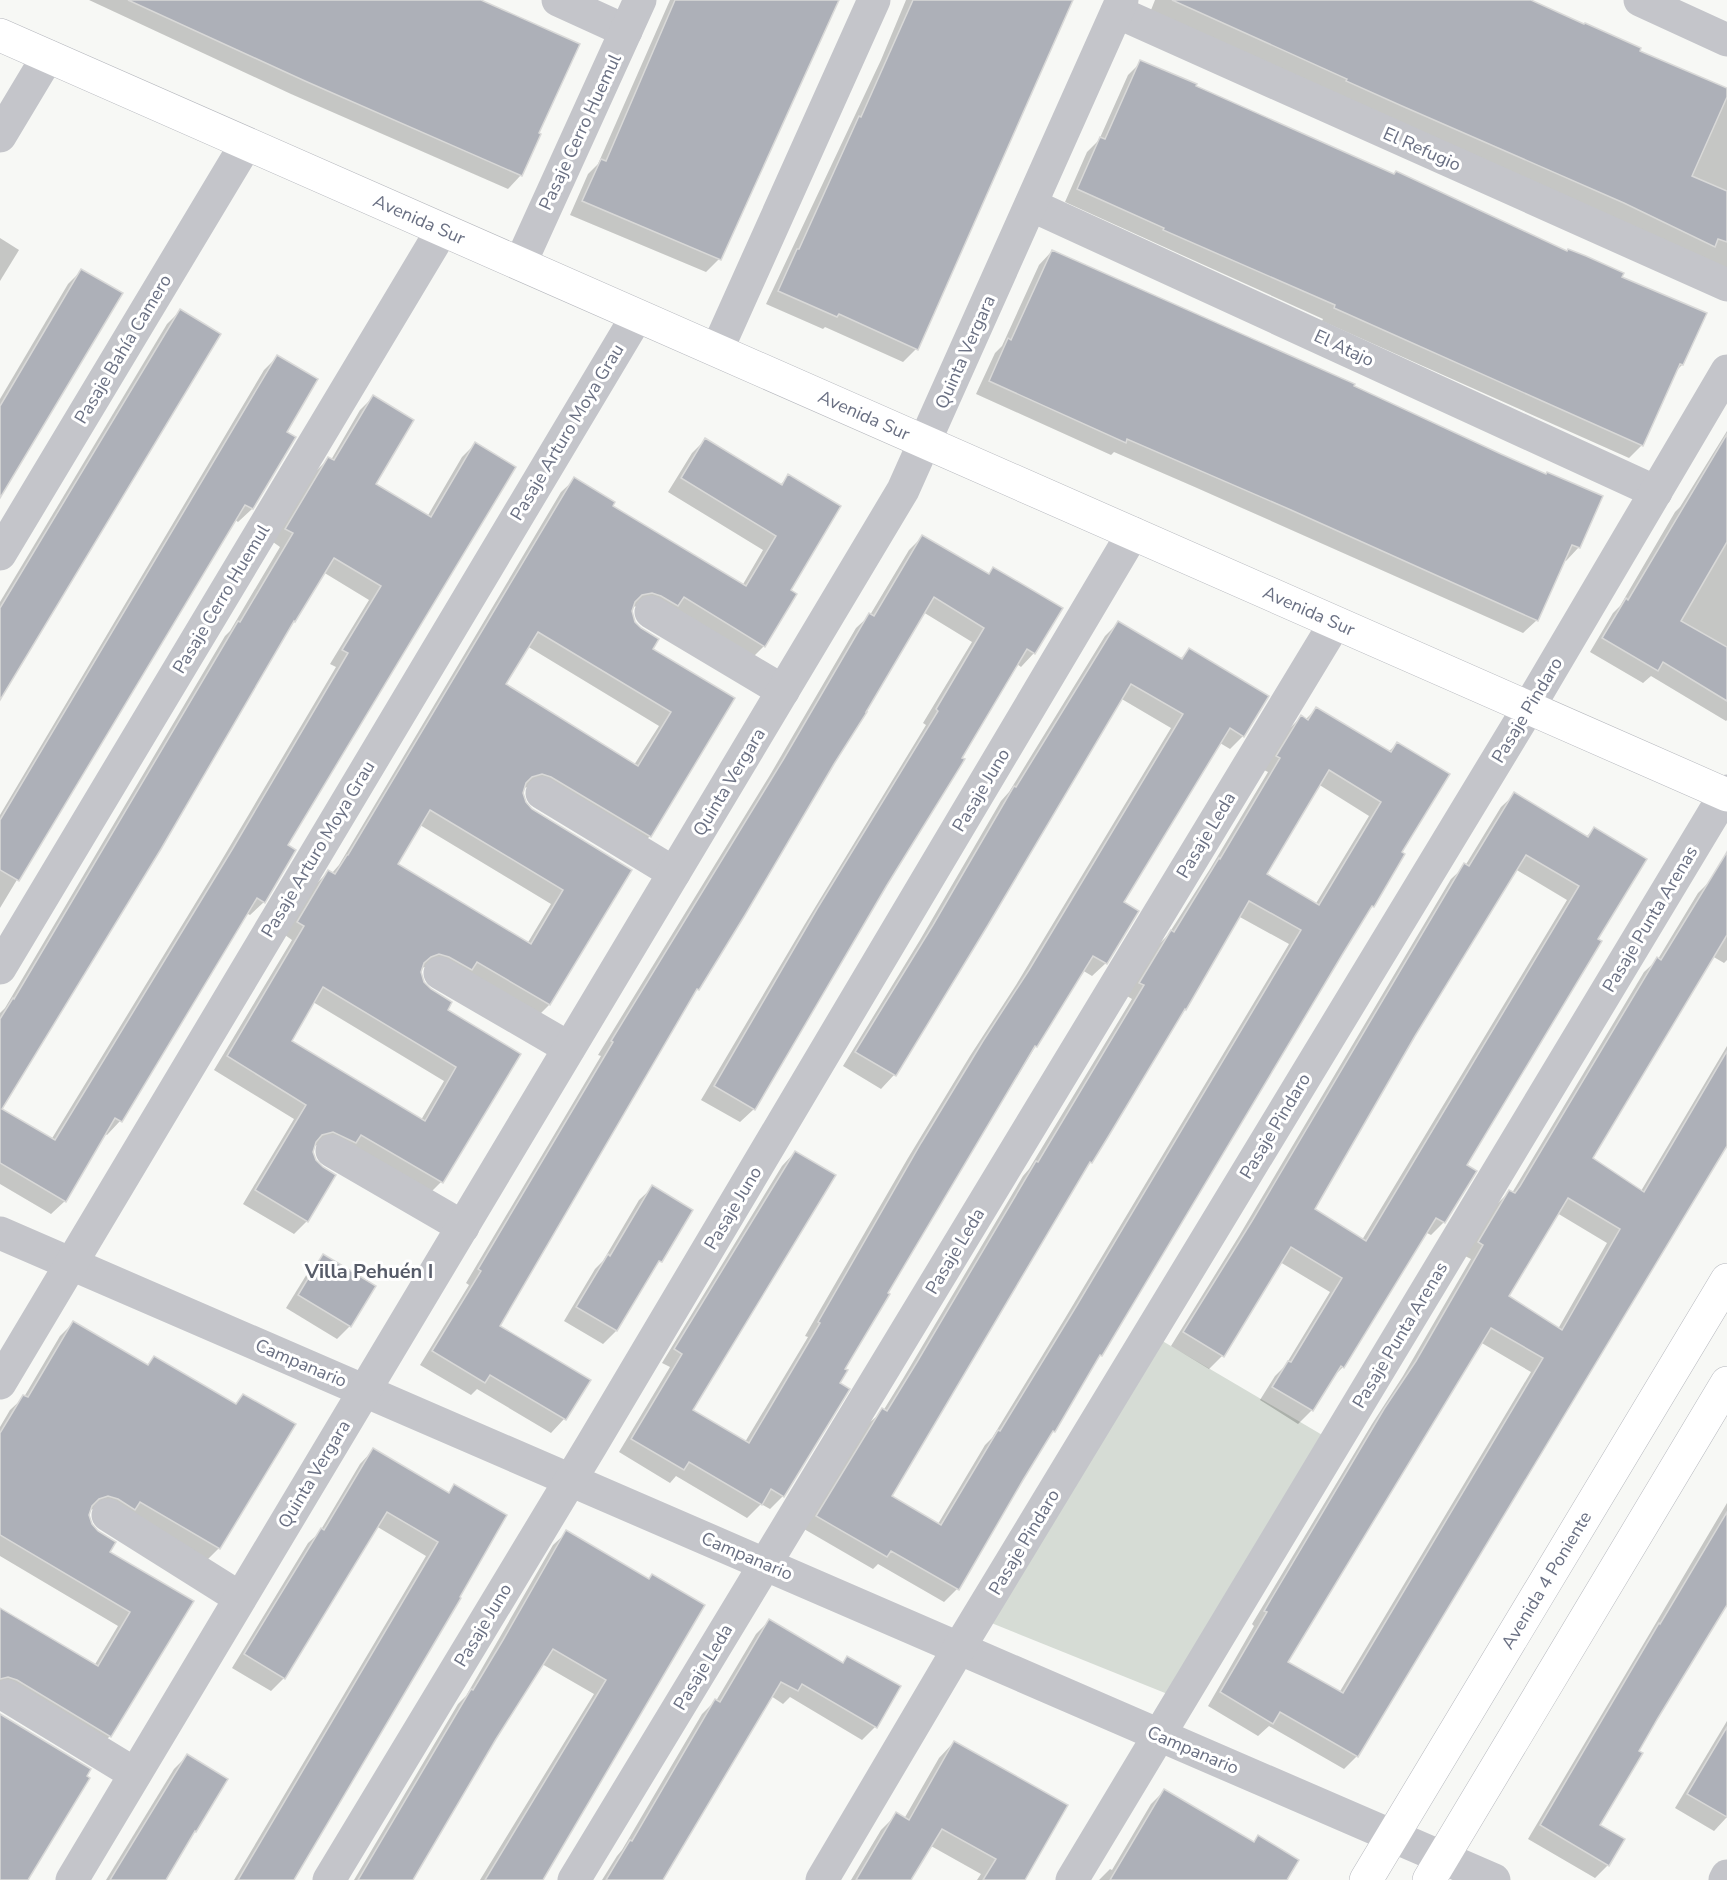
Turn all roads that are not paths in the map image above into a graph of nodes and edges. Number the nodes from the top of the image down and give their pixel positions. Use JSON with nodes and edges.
{"nodes":[{"id":1,"x":558,"y":0,"type":"edge"},
{"id":2,"x":640,"y":0,"type":"edge"},
{"id":3,"x":874,"y":0,"type":"edge"},
{"id":4,"x":1640,"y":0,"type":"edge"},
{"id":5,"x":1120,"y":6,"type":"edge"},
{"id":6,"x":1724,"y":30,"type":"edge"},
{"id":7,"x":626,"y":31,"type":"junction"},
{"id":8,"x":0,"y":36,"type":"edge"},
{"id":9,"x":48,"y":57,"type":"junction"},
{"id":10,"x":0,"y":136,"type":"edge"},
{"id":11,"x":246,"y":144,"type":"junction"},
{"id":12,"x":1031,"y":205,"type":"junction"},
{"id":13,"x":442,"y":230,"type":"junction"},
{"id":14,"x":520,"y":264,"type":"junction"},
{"id":15,"x":1727,"y":285,"type":"edge"},
{"id":16,"x":637,"y":316,"type":"junction"},
{"id":17,"x":717,"y":350,"type":"junction"},
{"id":18,"x":1727,"y":371,"type":"edge"},
{"id":19,"x":925,"y":442,"type":"junction"},
{"id":20,"x":1656,"y":492,"type":"junction"},
{"id":21,"x":1133,"y":533,"type":"junction"},
{"id":22,"x":0,"y":554,"type":"edge"},
{"id":23,"x":651,"y":612,"type":"dead end"},
{"id":24,"x":1335,"y":622,"type":"junction"},
{"id":25,"x":783,"y":691,"type":"junction"},
{"id":26,"x":1528,"y":707,"type":"junction"},
{"id":27,"x":542,"y":793,"type":"dead end"},
{"id":28,"x":1726,"y":793,"type":"edge"},
{"id":29,"x":674,"y":873,"type":"junction"},
{"id":30,"x":0,"y":968,"type":"edge"},
{"id":31,"x":440,"y":973,"type":"dead end"},
{"id":32,"x":569,"y":1048,"type":"junction"},
{"id":33,"x":332,"y":1151,"type":"dead end"},
{"id":34,"x":463,"y":1227,"type":"junction"},
{"id":35,"x":0,"y":1233,"type":"edge"},
{"id":36,"x":72,"y":1264,"type":"junction"},
{"id":37,"x":1727,"y":1280,"type":"edge"},
{"id":38,"x":0,"y":1383,"type":"edge"},
{"id":39,"x":1727,"y":1383,"type":"edge"},
{"id":40,"x":364,"y":1390,"type":"junction"},
{"id":41,"x":570,"y":1480,"type":"junction"},
{"id":42,"x":108,"y":1515,"type":"dead end"},
{"id":43,"x":765,"y":1564,"type":"junction"},
{"id":44,"x":240,"y":1598,"type":"junction"},
{"id":45,"x":959,"y":1648,"type":"junction"},
{"id":46,"x":7,"y":1696,"type":"dead end"},
{"id":47,"x":1160,"y":1735,"type":"junction"},
{"id":48,"x":135,"y":1774,"type":"junction"},
{"id":49,"x":1392,"y":1836,"type":"junction"},
{"id":50,"x":1436,"y":1869,"type":"edge"},
{"id":51,"x":72,"y":1880,"type":"edge"},
{"id":52,"x":329,"y":1880,"type":"edge"},
{"id":53,"x":574,"y":1880,"type":"edge"},
{"id":54,"x":822,"y":1880,"type":"edge"},
{"id":55,"x":1072,"y":1880,"type":"edge"},
{"id":56,"x":1366,"y":1880,"type":"edge"},
{"id":57,"x":1494,"y":1880,"type":"edge"}],
"edges":[{"from":1,"to":7,"type":"street"},
{"from":2,"to":7,"type":"street","name":"Pasaje Cerro Huemul"},
{"from":3,"to":17,"type":"street"},
{"from":4,"to":6,"type":"street"},
{"from":5,"to":12,"type":"street","name":"Quinta Vergara"},
{"from":5,"to":15,"type":"street","name":"El Refugio"},
{"from":7,"to":14,"type":"street","name":"Pasaje Cerro Huemul"},
{"from":8,"to":9,"type":"street","name":"Avenida Sur"},
{"from":9,"to":10,"type":"street"},
{"from":9,"to":11,"type":"street","name":"Avenida Sur"},
{"from":11,"to":13,"type":"street","name":"Avenida Sur"},
{"from":11,"to":22,"type":"street","name":"Pasaje Bahía Camero"},
{"from":12,"to":19,"type":"street","name":"Quinta Vergara"},
{"from":12,"to":20,"type":"street","name":"El Atajo"},
{"from":13,"to":14,"type":"street","name":"Avenida Sur"},
{"from":13,"to":30,"type":"street","name":"Pasaje Cerro Huemul"},
{"from":14,"to":16,"type":"street","name":"Avenida Sur"},
{"from":16,"to":17,"type":"street","name":"Avenida Sur"},
{"from":16,"to":36,"type":"street","name":"Pasaje Arturo Moya Grau"},
{"from":17,"to":19,"type":"street","name":"Avenida Sur"},
{"from":18,"to":20,"type":"street","name":"Pasaje Pindaro"},
{"from":19,"to":21,"type":"street","name":"Avenida Sur"},
{"from":19,"to":25,"type":"street","name":"Quinta Vergara"},
{"from":20,"to":26,"type":"street","name":"Pasaje Pindaro"},
{"from":21,"to":24,"type":"street","name":"Avenida Sur"},
{"from":21,"to":41,"type":"street","name":"Pasaje Juno"},
{"from":23,"to":25,"type":"street"},
{"from":24,"to":26,"type":"street","name":"Avenida Sur"},
{"from":24,"to":43,"type":"street","name":"Pasaje Leda"},
{"from":25,"to":29,"type":"street","name":"Quinta Vergara"},
{"from":26,"to":28,"type":"street","name":"Avenida Sur"},
{"from":26,"to":45,"type":"street","name":"Pasaje Pindaro"},
{"from":27,"to":29,"type":"street"},
{"from":28,"to":47,"type":"street","name":"Pasaje Punta Arenas"},
{"from":29,"to":32,"type":"street","name":"Quinta Vergara"},
{"from":31,"to":32,"type":"street"},
{"from":32,"to":34,"type":"street","name":"Quinta Vergara"},
{"from":33,"to":34,"type":"street"},
{"from":34,"to":40,"type":"street","name":"Quinta Vergara"},
{"from":35,"to":36,"type":"street","name":"Campanario"},
{"from":36,"to":38,"type":"street","name":"Pasaje Arturo Moya Grau"},
{"from":36,"to":40,"type":"street","name":"Campanario"},
{"from":37,"to":49,"type":"street","name":"Avenida 4 Poniente"},
{"from":39,"to":50,"type":"street"},
{"from":40,"to":41,"type":"street","name":"Campanario"},
{"from":40,"to":44,"type":"street","name":"Quinta Vergara"},
{"from":41,"to":43,"type":"street","name":"Campanario"},
{"from":41,"to":52,"type":"street","name":"Pasaje Juno"},
{"from":42,"to":44,"type":"street"},
{"from":43,"to":45,"type":"street","name":"Campanario"},
{"from":43,"to":53,"type":"street","name":"Pasaje Leda"},
{"from":44,"to":48,"type":"street","name":"Quinta Vergara"},
{"from":45,"to":47,"type":"street","name":"Campanario"},
{"from":45,"to":54,"type":"street","name":"Pasaje Pindaro"},
{"from":46,"to":48,"type":"street"},
{"from":47,"to":49,"type":"street","name":"Campanario"},
{"from":47,"to":55,"type":"street","name":"Pasaje Punta Arenas"},
{"from":48,"to":51,"type":"street","name":"Quinta Vergara"},
{"from":49,"to":50,"type":"street","name":"Campanario"},
{"from":49,"to":56,"type":"street","name":"Avenida 4 Poniente"},
{"from":50,"to":57,"type":"street","name":"Campanario"}]}
